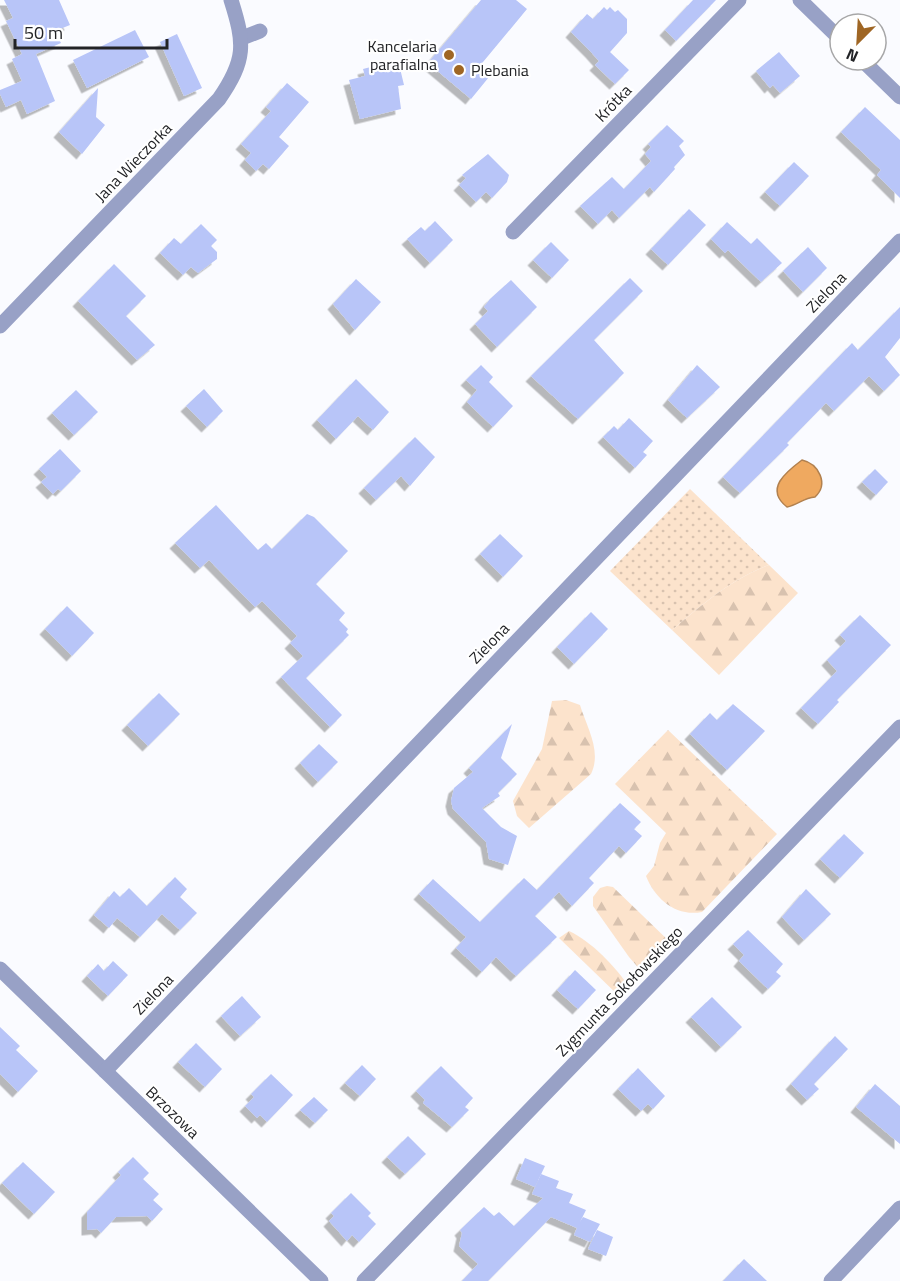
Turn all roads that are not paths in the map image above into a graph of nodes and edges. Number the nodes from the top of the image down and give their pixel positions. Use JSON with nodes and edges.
{"nodes":[{"id":1,"x":231,"y":0,"type":"edge"},
{"id":2,"x":739,"y":0,"type":"edge"},
{"id":3,"x":800,"y":0,"type":"edge"},
{"id":4,"x":828,"y":27,"type":"edge"},
{"id":5,"x":260,"y":31,"type":"dead end"},
{"id":6,"x":242,"y":38,"type":"junction"},
{"id":7,"x":874,"y":72,"type":"edge"},
{"id":8,"x":900,"y":97,"type":"edge"},
{"id":9,"x":513,"y":232,"type":"dead end"},
{"id":10,"x":900,"y":241,"type":"edge"},
{"id":11,"x":0,"y":326,"type":"edge"},
{"id":12,"x":900,"y":727,"type":"edge"},
{"id":13,"x":0,"y":969,"type":"edge"},
{"id":14,"x":105,"y":1071,"type":"junction"},
{"id":15,"x":900,"y":1208,"type":"edge"},
{"id":16,"x":321,"y":1281,"type":"edge"},
{"id":17,"x":364,"y":1281,"type":"edge"},
{"id":18,"x":831,"y":1281,"type":"edge"}],
"edges":[{"from":1,"to":6,"type":"street","name":"Jana Wieczorka"},
{"from":2,"to":9,"type":"street","name":"Krótka"},
{"from":3,"to":4,"type":"street"},
{"from":5,"to":6,"type":"street"},
{"from":6,"to":11,"type":"street","name":"Jana Wieczorka"},
{"from":7,"to":8,"type":"street"},
{"from":10,"to":14,"type":"street","name":"Zielona"},
{"from":12,"to":17,"type":"street","name":"Zygmunta Sokołowskiego"},
{"from":13,"to":14,"type":"street","name":"Brzozowa"},
{"from":14,"to":16,"type":"street","name":"Brzozowa"},
{"from":15,"to":18,"type":"street"}]}
